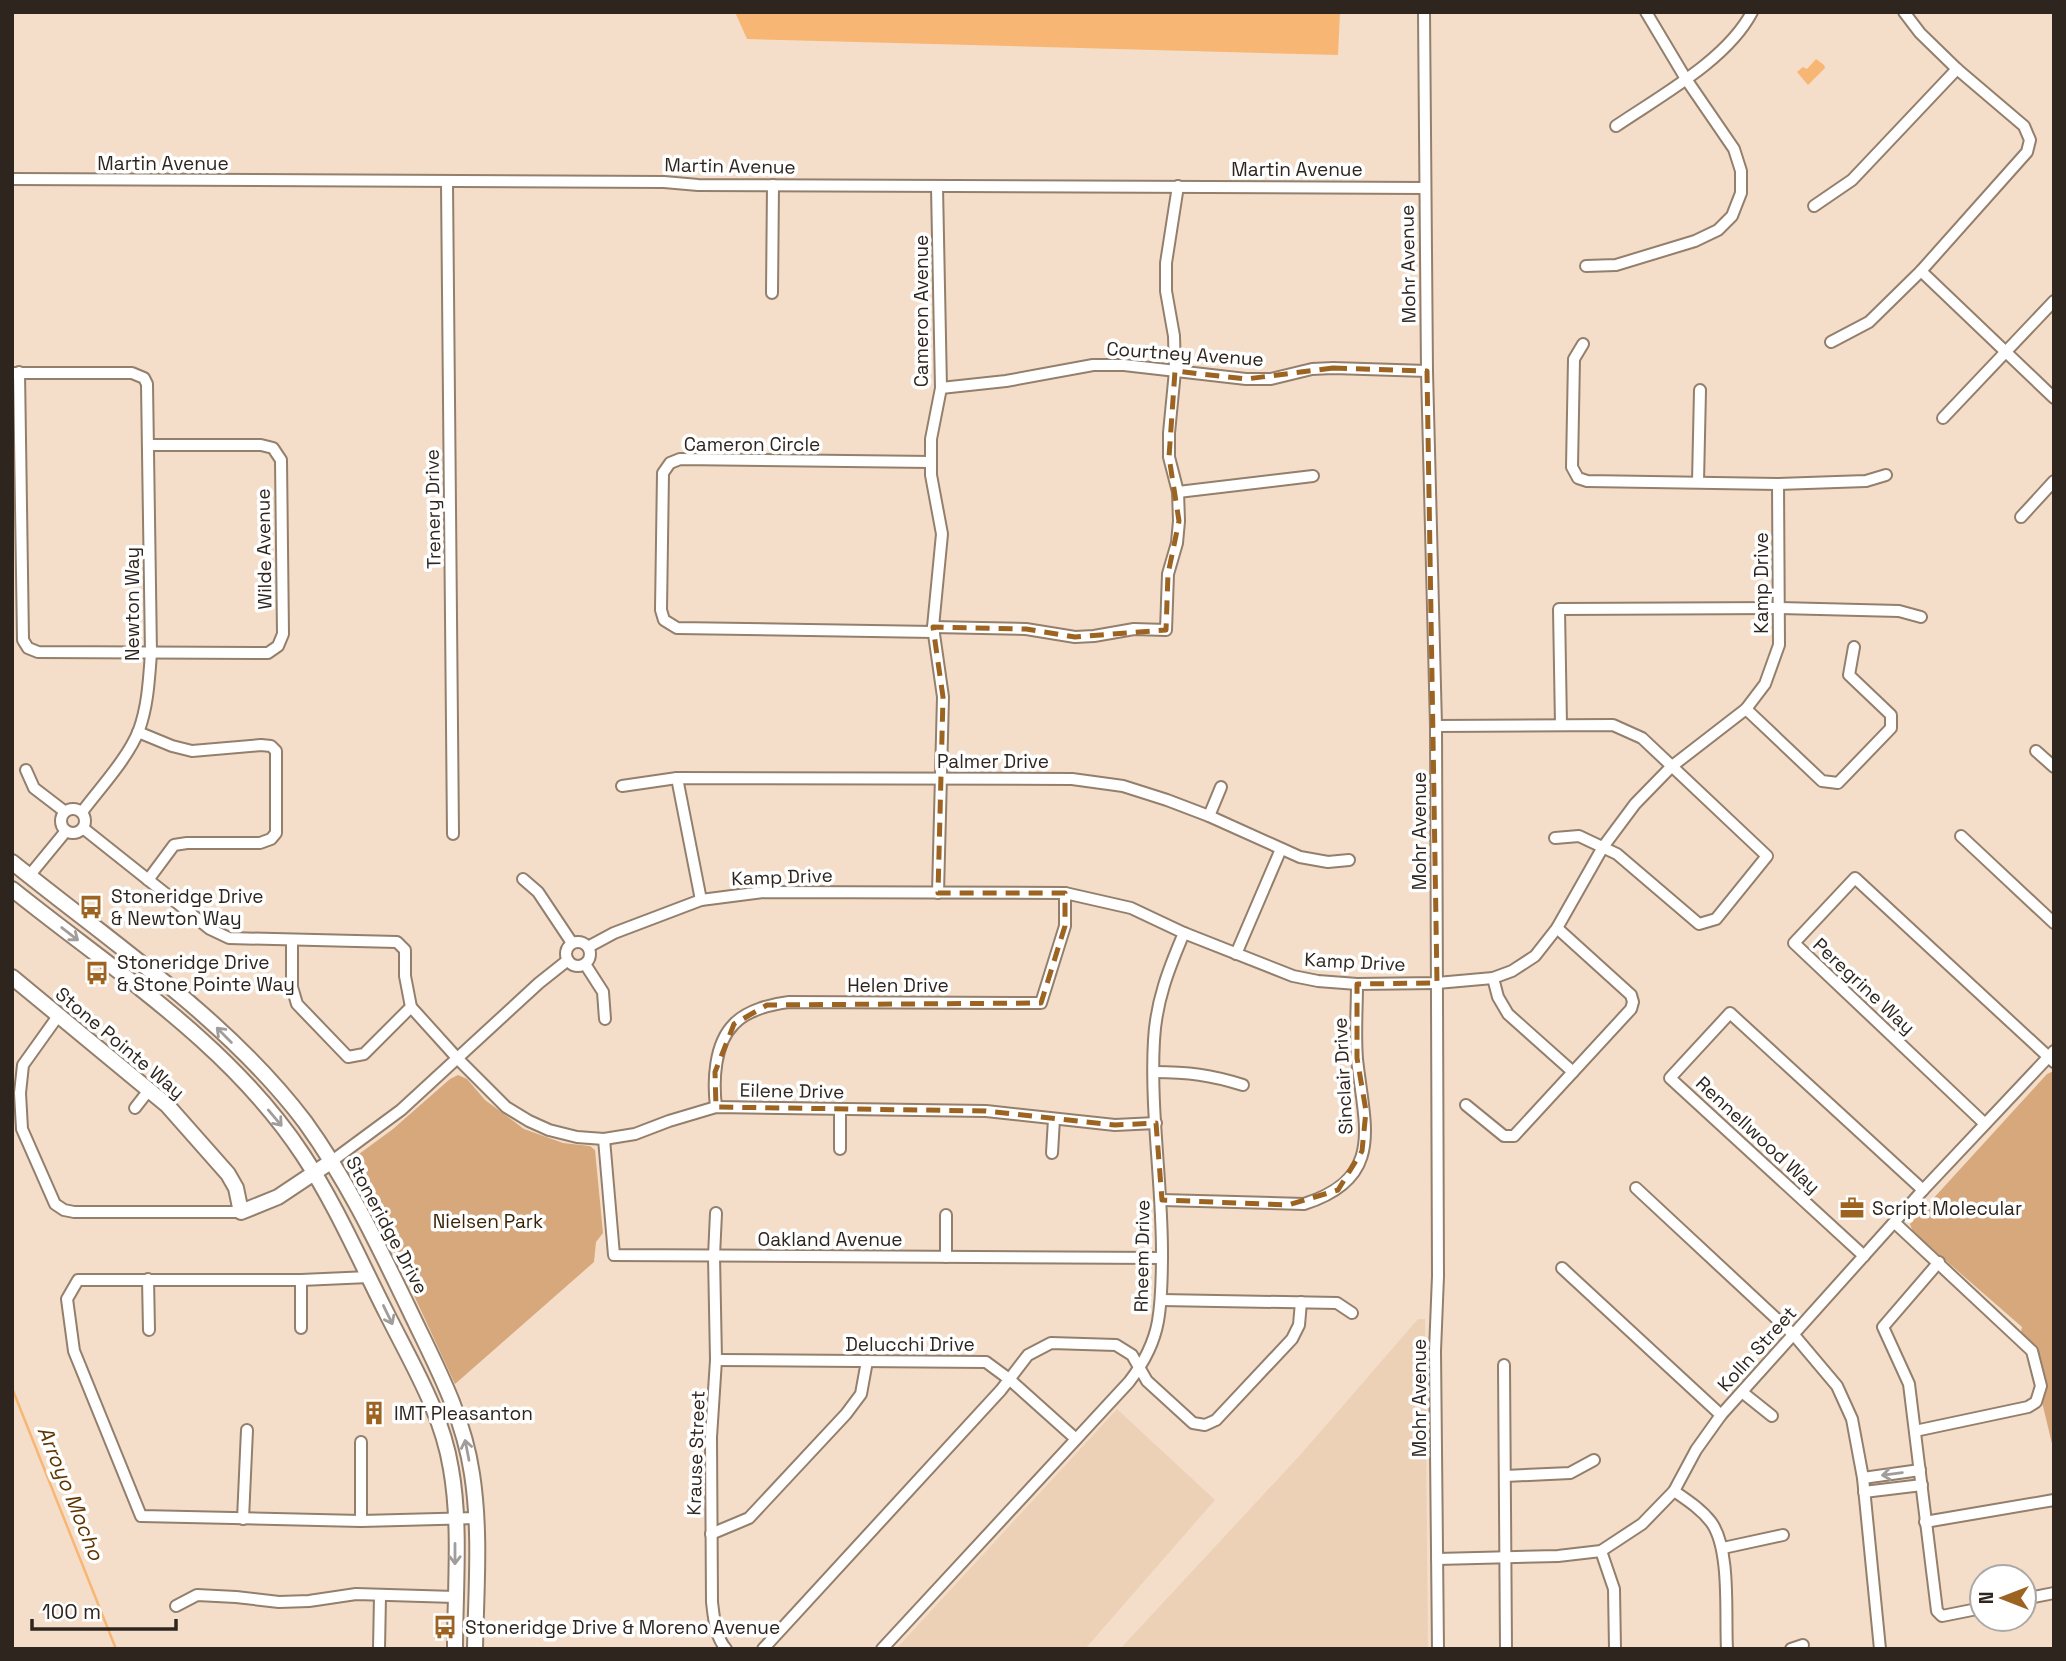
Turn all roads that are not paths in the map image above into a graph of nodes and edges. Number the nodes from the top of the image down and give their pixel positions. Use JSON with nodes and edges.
{"nodes":[{"id":1,"x":1424,"y":12,"type":"edge"},
{"id":2,"x":1646,"y":12,"type":"edge"},
{"id":3,"x":1752,"y":12,"type":"edge"},
{"id":4,"x":1910,"y":14,"type":"edge"},
{"id":5,"x":1957,"y":69,"type":"junction"},
{"id":6,"x":1686,"y":79,"type":"junction"},
{"id":7,"x":1616,"y":126,"type":"dead end"},
{"id":8,"x":12,"y":179,"type":"edge"},
{"id":9,"x":447,"y":183,"type":"junction"},
{"id":10,"x":773,"y":185,"type":"junction"},
{"id":11,"x":1178,"y":186,"type":"junction"},
{"id":12,"x":937,"y":187,"type":"junction"},
{"id":13,"x":1425,"y":188,"type":"junction"},
{"id":14,"x":1814,"y":206,"type":"dead end"},
{"id":15,"x":1586,"y":266,"type":"dead end"},
{"id":16,"x":1921,"y":271,"type":"junction"},
{"id":17,"x":772,"y":293,"type":"dead end"},
{"id":18,"x":2054,"y":300,"type":"edge"},
{"id":19,"x":1831,"y":342,"type":"dead end"},
{"id":20,"x":1583,"y":344,"type":"dead end"},
{"id":21,"x":2006,"y":353,"type":"junction"},
{"id":22,"x":1175,"y":371,"type":"junction"},
{"id":23,"x":1427,"y":371,"type":"junction"},
{"id":24,"x":16,"y":372,"type":"edge"},
{"id":25,"x":941,"y":388,"type":"junction"},
{"id":26,"x":1700,"y":390,"type":"dead end"},
{"id":27,"x":2054,"y":398,"type":"edge"},
{"id":28,"x":1943,"y":418,"type":"dead end"},
{"id":29,"x":149,"y":445,"type":"junction"},
{"id":30,"x":931,"y":462,"type":"junction"},
{"id":31,"x":1886,"y":475,"type":"dead end"},
{"id":32,"x":1313,"y":477,"type":"dead end"},
{"id":33,"x":2054,"y":481,"type":"edge"},
{"id":34,"x":1698,"y":482,"type":"junction"},
{"id":35,"x":1778,"y":484,"type":"junction"},
{"id":36,"x":1178,"y":492,"type":"junction"},
{"id":37,"x":2021,"y":517,"type":"dead end"},
{"id":38,"x":1780,"y":608,"type":"junction"},
{"id":39,"x":1921,"y":617,"type":"dead end"},
{"id":40,"x":933,"y":630,"type":"junction"},
{"id":41,"x":1854,"y":647,"type":"dead end"},
{"id":42,"x":151,"y":653,"type":"junction"},
{"id":43,"x":1746,"y":709,"type":"junction"},
{"id":44,"x":1561,"y":725,"type":"junction"},
{"id":45,"x":1436,"y":726,"type":"junction"},
{"id":46,"x":138,"y":732,"type":"junction"},
{"id":47,"x":2036,"y":751,"type":"dead end"},
{"id":48,"x":1671,"y":767,"type":"junction"},
{"id":49,"x":2054,"y":767,"type":"edge"},
{"id":50,"x":26,"y":770,"type":"dead end"},
{"id":51,"x":677,"y":778,"type":"junction"},
{"id":52,"x":941,"y":779,"type":"junction"},
{"id":53,"x":622,"y":786,"type":"dead end"},
{"id":54,"x":1221,"y":788,"type":"dead end"},
{"id":55,"x":64,"y":811,"type":"junction"},
{"id":56,"x":82,"y":812,"type":"junction"},
{"id":57,"x":1209,"y":816,"type":"junction"},
{"id":58,"x":83,"y":828,"type":"junction"},
{"id":59,"x":66,"y":831,"type":"junction"},
{"id":60,"x":453,"y":834,"type":"dead end"},
{"id":61,"x":1961,"y":836,"type":"dead end"},
{"id":62,"x":1555,"y":838,"type":"dead end"},
{"id":63,"x":1604,"y":847,"type":"junction"},
{"id":64,"x":1281,"y":849,"type":"junction"},
{"id":65,"x":1349,"y":860,"type":"dead end"},
{"id":66,"x":12,"y":862,"type":"edge"},
{"id":67,"x":29,"y":876,"type":"junction"},
{"id":68,"x":523,"y":878,"type":"dead end"},
{"id":69,"x":148,"y":880,"type":"junction"},
{"id":70,"x":14,"y":892,"type":"edge"},
{"id":71,"x":939,"y":893,"type":"junction"},
{"id":72,"x":1065,"y":893,"type":"junction"},
{"id":73,"x":701,"y":900,"type":"junction"},
{"id":74,"x":2054,"y":923,"type":"edge"},
{"id":75,"x":1557,"y":928,"type":"junction"},
{"id":76,"x":1184,"y":933,"type":"junction"},
{"id":77,"x":292,"y":941,"type":"junction"},
{"id":78,"x":572,"y":943,"type":"junction"},
{"id":79,"x":588,"y":947,"type":"junction"},
{"id":80,"x":1236,"y":954,"type":"junction"},
{"id":81,"x":568,"y":960,"type":"junction"},
{"id":82,"x":585,"y":964,"type":"junction"},
{"id":83,"x":12,"y":977,"type":"edge"},
{"id":84,"x":1493,"y":978,"type":"junction"},
{"id":85,"x":1437,"y":983,"type":"junction"},
{"id":86,"x":1357,"y":984,"type":"junction"},
{"id":87,"x":411,"y":1007,"type":"junction"},
{"id":88,"x":58,"y":1016,"type":"junction"},
{"id":89,"x":605,"y":1019,"type":"dead end"},
{"id":90,"x":2052,"y":1057,"type":"edge"},
{"id":91,"x":458,"y":1059,"type":"junction"},
{"id":92,"x":1154,"y":1072,"type":"junction"},
{"id":93,"x":1573,"y":1072,"type":"junction"},
{"id":94,"x":1243,"y":1085,"type":"dead end"},
{"id":95,"x":149,"y":1090,"type":"junction"},
{"id":96,"x":1466,"y":1105,"type":"dead end"},
{"id":97,"x":716,"y":1107,"type":"junction"},
{"id":98,"x":135,"y":1108,"type":"dead end"},
{"id":99,"x":840,"y":1109,"type":"junction"},
{"id":100,"x":1054,"y":1119,"type":"junction"},
{"id":101,"x":1156,"y":1123,"type":"junction"},
{"id":102,"x":1984,"y":1123,"type":"junction"},
{"id":103,"x":604,"y":1139,"type":"junction"},
{"id":104,"x":840,"y":1149,"type":"dead end"},
{"id":105,"x":1052,"y":1153,"type":"dead end"},
{"id":106,"x":332,"y":1161,"type":"junction"},
{"id":107,"x":313,"y":1172,"type":"junction"},
{"id":108,"x":1636,"y":1188,"type":"dead end"},
{"id":109,"x":1923,"y":1189,"type":"junction"},
{"id":110,"x":1162,"y":1200,"type":"junction"},
{"id":111,"x":241,"y":1212,"type":"junction"},
{"id":112,"x":716,"y":1213,"type":"dead end"},
{"id":113,"x":946,"y":1215,"type":"dead end"},
{"id":114,"x":1895,"y":1223,"type":"junction"},
{"id":115,"x":714,"y":1256,"type":"junction"},
{"id":116,"x":1864,"y":1256,"type":"junction"},
{"id":117,"x":946,"y":1257,"type":"junction"},
{"id":118,"x":1162,"y":1258,"type":"junction"},
{"id":119,"x":1939,"y":1262,"type":"junction"},
{"id":120,"x":1562,"y":1268,"type":"dead end"},
{"id":121,"x":369,"y":1277,"type":"junction"},
{"id":122,"x":148,"y":1279,"type":"junction"},
{"id":123,"x":301,"y":1280,"type":"junction"},
{"id":124,"x":1161,"y":1300,"type":"junction"},
{"id":125,"x":1301,"y":1302,"type":"junction"},
{"id":126,"x":1352,"y":1313,"type":"dead end"},
{"id":127,"x":301,"y":1328,"type":"dead end"},
{"id":128,"x":149,"y":1330,"type":"dead end"},
{"id":129,"x":1794,"y":1335,"type":"junction"},
{"id":130,"x":716,"y":1360,"type":"junction"},
{"id":131,"x":867,"y":1362,"type":"junction"},
{"id":132,"x":1504,"y":1365,"type":"dead end"},
{"id":133,"x":1140,"y":1367,"type":"junction"},
{"id":134,"x":1009,"y":1379,"type":"junction"},
{"id":135,"x":1742,"y":1392,"type":"junction"},
{"id":136,"x":1721,"y":1415,"type":"junction"},
{"id":137,"x":1772,"y":1416,"type":"dead end"},
{"id":138,"x":247,"y":1430,"type":"dead end"},
{"id":139,"x":1915,"y":1431,"type":"junction"},
{"id":140,"x":1076,"y":1439,"type":"junction"},
{"id":141,"x":361,"y":1442,"type":"dead end"},
{"id":142,"x":1594,"y":1460,"type":"dead end"},
{"id":143,"x":1920,"y":1470,"type":"junction"},
{"id":144,"x":1504,"y":1476,"type":"junction"},
{"id":145,"x":1863,"y":1478,"type":"junction"},
{"id":146,"x":1922,"y":1485,"type":"junction"},
{"id":147,"x":1674,"y":1491,"type":"junction"},
{"id":148,"x":1864,"y":1492,"type":"junction"},
{"id":149,"x":2054,"y":1500,"type":"edge"},
{"id":150,"x":243,"y":1518,"type":"junction"},
{"id":151,"x":477,"y":1518,"type":"junction"},
{"id":152,"x":455,"y":1519,"type":"junction"},
{"id":153,"x":361,"y":1521,"type":"junction"},
{"id":154,"x":1926,"y":1522,"type":"junction"},
{"id":155,"x":711,"y":1534,"type":"junction"},
{"id":156,"x":1783,"y":1535,"type":"dead end"},
{"id":157,"x":1723,"y":1548,"type":"junction"},
{"id":158,"x":1601,"y":1551,"type":"junction"},
{"id":159,"x":1437,"y":1559,"type":"junction"},
{"id":160,"x":1505,"y":1559,"type":"junction"},
{"id":161,"x":380,"y":1596,"type":"junction"},
{"id":162,"x":455,"y":1597,"type":"junction"},
{"id":163,"x":176,"y":1606,"type":"dead end"},
{"id":164,"x":1968,"y":1611,"type":"edge"},
{"id":165,"x":1803,"y":1646,"type":"dead end"},
{"id":166,"x":1881,"y":1648,"type":"edge"},
{"id":167,"x":379,"y":1649,"type":"edge"},
{"id":168,"x":455,"y":1649,"type":"edge"},
{"id":169,"x":475,"y":1649,"type":"edge"},
{"id":170,"x":726,"y":1649,"type":"edge"},
{"id":171,"x":763,"y":1649,"type":"edge"},
{"id":172,"x":882,"y":1649,"type":"edge"},
{"id":173,"x":1438,"y":1649,"type":"edge"},
{"id":174,"x":1506,"y":1649,"type":"edge"},
{"id":175,"x":1615,"y":1649,"type":"edge"},
{"id":176,"x":1727,"y":1649,"type":"edge"},
{"id":177,"x":1791,"y":1649,"type":"edge"}],
"edges":[{"from":1,"to":13,"type":"street","name":"Mohr Avenue"},
{"from":2,"to":6,"type":"street"},
{"from":3,"to":6,"type":"street"},
{"from":4,"to":5,"type":"street"},
{"from":5,"to":14,"type":"street"},
{"from":5,"to":16,"type":"street"},
{"from":6,"to":7,"type":"street"},
{"from":6,"to":15,"type":"street"},
{"from":8,"to":9,"type":"street","name":"Martin Avenue"},
{"from":9,"to":10,"type":"street","name":"Martin Avenue"},
{"from":9,"to":60,"type":"street","name":"Trenery Drive"},
{"from":10,"to":12,"type":"street","name":"Martin Avenue"},
{"from":10,"to":17,"type":"street"},
{"from":11,"to":12,"type":"street","name":"Martin Avenue"},
{"from":11,"to":13,"type":"street","name":"Martin Avenue"},
{"from":11,"to":22,"type":"street"},
{"from":12,"to":25,"type":"street","name":"Cameron Avenue"},
{"from":13,"to":23,"type":"street","name":"Mohr Avenue"},
{"from":16,"to":19,"type":"street"},
{"from":16,"to":21,"type":"street"},
{"from":18,"to":21,"type":"street"},
{"from":20,"to":34,"type":"street"},
{"from":21,"to":27,"type":"street"},
{"from":21,"to":28,"type":"street"},
{"from":22,"to":23,"type":"street","name":"Courtney Avenue"},
{"from":22,"to":25,"type":"street","name":"Courtney Avenue"},
{"from":22,"to":36,"type":"street"},
{"from":23,"to":45,"type":"street","name":"Mohr Avenue"},
{"from":24,"to":29,"type":"street","name":"Newton Way"},
{"from":24,"to":42,"type":"street"},
{"from":25,"to":30,"type":"street","name":"Cameron Avenue"},
{"from":26,"to":34,"type":"street"},
{"from":29,"to":42,"type":"street","name":"Newton Way"},
{"from":29,"to":42,"type":"street","name":"Wilde Avenue"},
{"from":30,"to":40,"type":"street","name":"Cameron Avenue"},
{"from":30,"to":40,"type":"street","name":"Cameron Circle"},
{"from":31,"to":35,"type":"street"},
{"from":32,"to":36,"type":"street"},
{"from":33,"to":37,"type":"street"},
{"from":34,"to":35,"type":"street"},
{"from":35,"to":38,"type":"street","name":"Kamp Drive"},
{"from":36,"to":40,"type":"street"},
{"from":38,"to":39,"type":"street"},
{"from":38,"to":43,"type":"street","name":"Kamp Drive"},
{"from":38,"to":44,"type":"street"},
{"from":40,"to":52,"type":"street","name":"Cameron Avenue"},
{"from":41,"to":43,"type":"street"},
{"from":42,"to":46,"type":"street","name":"Newton Way"},
{"from":43,"to":48,"type":"street","name":"Kamp Drive"},
{"from":44,"to":45,"type":"street"},
{"from":44,"to":48,"type":"street"},
{"from":45,"to":85,"type":"street","name":"Mohr Avenue"},
{"from":46,"to":56,"type":"street","name":"Newton Way"},
{"from":46,"to":69,"type":"street"},
{"from":47,"to":49,"type":"street"},
{"from":48,"to":63,"type":"street","name":"Kamp Drive"},
{"from":48,"to":63,"type":"street"},
{"from":50,"to":55,"type":"street"},
{"from":51,"to":52,"type":"street","name":"Palmer Drive"},
{"from":51,"to":53,"type":"street","name":"Palmer Drive"},
{"from":51,"to":73,"type":"street"},
{"from":52,"to":57,"type":"street","name":"Palmer Drive"},
{"from":52,"to":71,"type":"street","name":"Cameron Avenue"},
{"from":54,"to":57,"type":"street"},
{"from":55,"to":56,"type":"street"},
{"from":55,"to":59,"type":"street"},
{"from":56,"to":58,"type":"street"},
{"from":57,"to":64,"type":"street","name":"Palmer Drive"},
{"from":58,"to":59,"type":"street"},
{"from":58,"to":69,"type":"street"},
{"from":59,"to":67,"type":"street"},
{"from":61,"to":74,"type":"street"},
{"from":62,"to":63,"type":"street"},
{"from":63,"to":75,"type":"street","name":"Kamp Drive"},
{"from":64,"to":65,"type":"street","name":"Palmer Drive"},
{"from":64,"to":80,"type":"street"},
{"from":66,"to":67,"type":"main road","name":"Stoneridge Drive"},
{"from":67,"to":70,"type":"main road"},
{"from":106,"to":67,"type":"main road","name":"Stoneridge Drive","one_way":true},
{"from":68,"to":78,"type":"street"},
{"from":69,"to":77,"type":"street"},
{"from":70,"to":107,"type":"main road","name":"Stoneridge Drive","one_way":true},
{"from":71,"to":72,"type":"street","name":"Kamp Drive"},
{"from":71,"to":73,"type":"street","name":"Kamp Drive"},
{"from":72,"to":76,"type":"street","name":"Kamp Drive"},
{"from":72,"to":97,"type":"street","name":"Helen Drive"},
{"from":73,"to":79,"type":"street","name":"Kamp Drive"},
{"from":75,"to":84,"type":"street","name":"Kamp Drive"},
{"from":75,"to":93,"type":"street"},
{"from":76,"to":80,"type":"street","name":"Kamp Drive"},
{"from":76,"to":92,"type":"street","name":"Rheem Drive"},
{"from":77,"to":87,"type":"street"},
{"from":77,"to":87,"type":"street"},
{"from":78,"to":79,"type":"street"},
{"from":78,"to":81,"type":"street"},
{"from":79,"to":82,"type":"street"},
{"from":80,"to":86,"type":"street","name":"Kamp Drive"},
{"from":81,"to":82,"type":"street"},
{"from":81,"to":91,"type":"street"},
{"from":82,"to":89,"type":"street"},
{"from":83,"to":88,"type":"main road","name":"Stone Pointe Way"},
{"from":84,"to":85,"type":"street","name":"Kamp Drive"},
{"from":84,"to":93,"type":"street"},
{"from":85,"to":86,"type":"street","name":"Kamp Drive"},
{"from":85,"to":159,"type":"street","name":"Mohr Avenue"},
{"from":86,"to":110,"type":"street","name":"Sinclair Drive"},
{"from":87,"to":91,"type":"street","name":"Eilene Drive"},
{"from":88,"to":95,"type":"main road","name":"Stone Pointe Way"},
{"from":88,"to":111,"type":"street"},
{"from":90,"to":102,"type":"street","name":"Kolln Street"},
{"from":90,"to":102,"type":"street","name":"Peregrine Way"},
{"from":91,"to":103,"type":"street","name":"Eilene Drive"},
{"from":91,"to":106,"type":"street"},
{"from":92,"to":94,"type":"street"},
{"from":92,"to":101,"type":"street","name":"Rheem Drive"},
{"from":93,"to":96,"type":"street"},
{"from":95,"to":98,"type":"street"},
{"from":95,"to":111,"type":"main road","name":"Stone Pointe Way"},
{"from":97,"to":99,"type":"street","name":"Eilene Drive"},
{"from":97,"to":103,"type":"street","name":"Eilene Drive"},
{"from":99,"to":100,"type":"street","name":"Eilene Drive"},
{"from":99,"to":104,"type":"street"},
{"from":100,"to":101,"type":"street","name":"Eilene Drive"},
{"from":100,"to":105,"type":"street"},
{"from":101,"to":110,"type":"street","name":"Rheem Drive"},
{"from":102,"to":109,"type":"street","name":"Kolln Street"},
{"from":103,"to":115,"type":"street","name":"Oakland Avenue"},
{"from":106,"to":107,"type":"main road"},
{"from":151,"to":106,"type":"main road","name":"Stoneridge Drive","one_way":true},
{"from":107,"to":111,"type":"main road"},
{"from":107,"to":121,"type":"main road","name":"Stoneridge Drive"},
{"from":108,"to":129,"type":"street"},
{"from":109,"to":114,"type":"street","name":"Kolln Street"},
{"from":109,"to":116,"type":"street","name":"Rennellwood Way"},
{"from":110,"to":118,"type":"street","name":"Rheem Drive"},
{"from":112,"to":115,"type":"street","name":"Krause Street"},
{"from":113,"to":117,"type":"street"},
{"from":114,"to":116,"type":"street","name":"Kolln Street"},
{"from":114,"to":119,"type":"street"},
{"from":115,"to":117,"type":"street","name":"Oakland Avenue"},
{"from":115,"to":130,"type":"street","name":"Krause Street"},
{"from":116,"to":129,"type":"street","name":"Kolln Street"},
{"from":117,"to":118,"type":"street","name":"Oakland Avenue"},
{"from":118,"to":124,"type":"street","name":"Rheem Drive"},
{"from":119,"to":139,"type":"street"},
{"from":119,"to":139,"type":"street"},
{"from":120,"to":136,"type":"street"},
{"from":121,"to":123,"type":"street"},
{"from":121,"to":152,"type":"main road","name":"Stoneridge Drive","one_way":true},
{"from":122,"to":123,"type":"street"},
{"from":122,"to":128,"type":"street"},
{"from":122,"to":150,"type":"street"},
{"from":123,"to":127,"type":"street"},
{"from":124,"to":125,"type":"street"},
{"from":124,"to":133,"type":"street","name":"Rheem Drive"},
{"from":125,"to":126,"type":"street"},
{"from":125,"to":133,"type":"street"},
{"from":129,"to":135,"type":"street","name":"Kolln Street"},
{"from":129,"to":145,"type":"street"},
{"from":130,"to":131,"type":"street","name":"Delucchi Drive"},
{"from":130,"to":155,"type":"street","name":"Krause Street"},
{"from":131,"to":134,"type":"street","name":"Delucchi Drive"},
{"from":131,"to":155,"type":"street"},
{"from":132,"to":144,"type":"street"},
{"from":133,"to":134,"type":"street"},
{"from":133,"to":140,"type":"street","name":"Rheem Drive"},
{"from":134,"to":140,"type":"street","name":"Delucchi Drive"},
{"from":134,"to":171,"type":"street"},
{"from":135,"to":136,"type":"street","name":"Kolln Street"},
{"from":135,"to":137,"type":"street"},
{"from":136,"to":147,"type":"street","name":"Kolln Street"},
{"from":138,"to":150,"type":"street"},
{"from":139,"to":143,"type":"street"},
{"from":140,"to":172,"type":"street","name":"Rheem Drive"},
{"from":141,"to":153,"type":"street"},
{"from":142,"to":144,"type":"street"},
{"from":143,"to":145,"type":"street","one_way":true},
{"from":143,"to":146,"type":"street"},
{"from":144,"to":160,"type":"street"},
{"from":145,"to":148,"type":"street"},
{"from":146,"to":148,"type":"street"},
{"from":146,"to":154,"type":"street"},
{"from":147,"to":157,"type":"street"},
{"from":147,"to":158,"type":"street","name":"Kolln Street"},
{"from":148,"to":166,"type":"street"},
{"from":149,"to":154,"type":"street"},
{"from":150,"to":153,"type":"street"},
{"from":151,"to":152,"type":"street"},
{"from":151,"to":169,"type":"main road","name":"Stoneridge Drive"},
{"from":152,"to":153,"type":"street"},
{"from":152,"to":162,"type":"main road","name":"Stoneridge Drive","one_way":true},
{"from":154,"to":164,"type":"street"},
{"from":155,"to":170,"type":"street","name":"Krause Street"},
{"from":156,"to":157,"type":"street"},
{"from":157,"to":176,"type":"street"},
{"from":158,"to":160,"type":"street","name":"Kolln Street"},
{"from":158,"to":175,"type":"street"},
{"from":159,"to":160,"type":"street","name":"Kolln Street"},
{"from":159,"to":173,"type":"street","name":"Mohr Avenue"},
{"from":160,"to":174,"type":"street"},
{"from":161,"to":162,"type":"street"},
{"from":161,"to":163,"type":"street"},
{"from":161,"to":167,"type":"street"},
{"from":162,"to":168,"type":"main road","name":"Stoneridge Drive"},
{"from":165,"to":177,"type":"street"}]}
